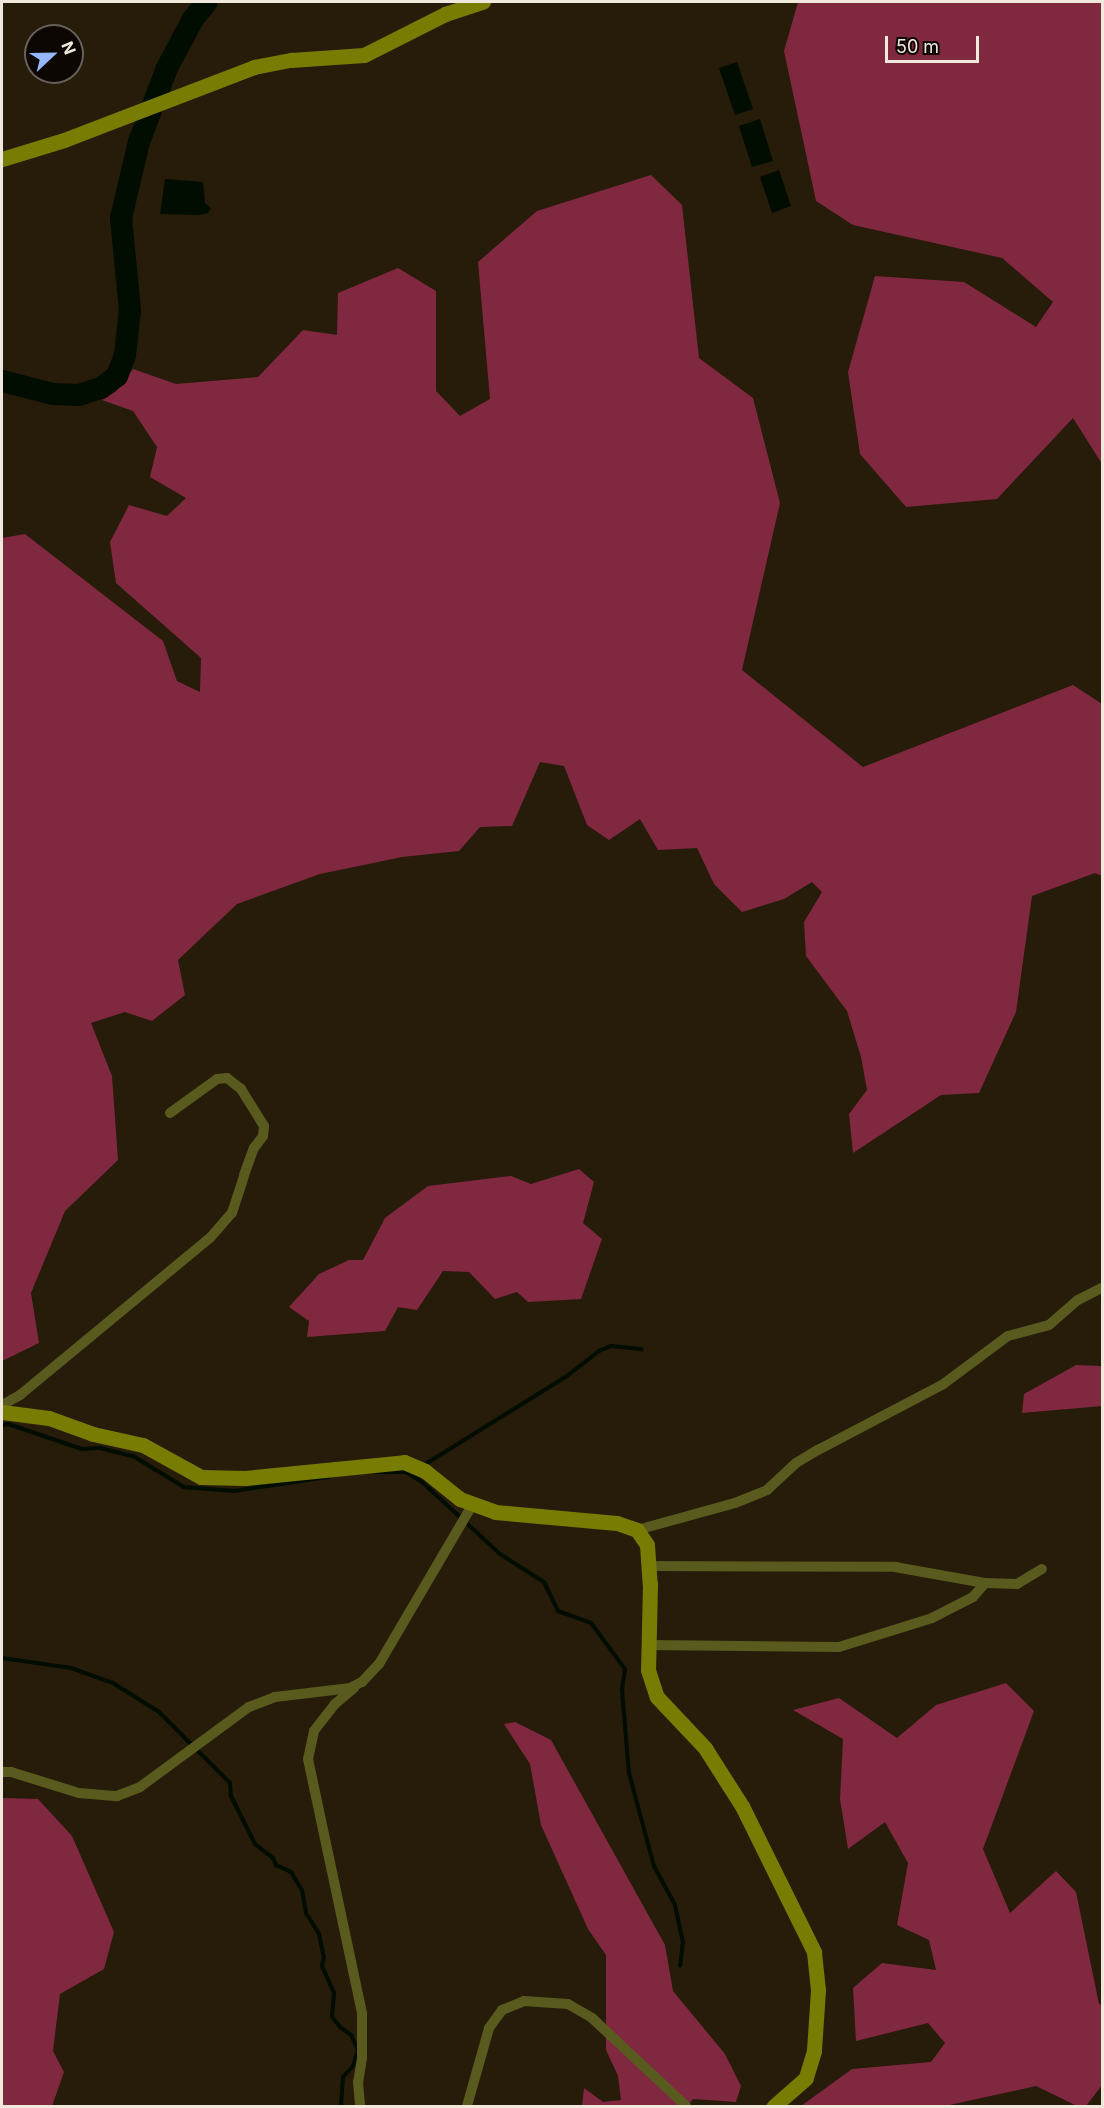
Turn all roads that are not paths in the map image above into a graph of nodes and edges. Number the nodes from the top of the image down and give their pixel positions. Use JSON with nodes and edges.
{"nodes":[{"id":1,"x":483,"y":2,"type":"edge"},
{"id":2,"x":2,"y":159,"type":"edge"},
{"id":3,"x":170,"y":1113,"type":"dead end"},
{"id":4,"x":1102,"y":1288,"type":"edge"},
{"id":5,"x":2,"y":1405,"type":"edge"},
{"id":6,"x":2,"y":1412,"type":"edge"},
{"id":7,"x":473,"y":1504,"type":"junction"},
{"id":8,"x":637,"y":1530,"type":"junction"},
{"id":9,"x":649,"y":1566,"type":"junction"},
{"id":10,"x":1042,"y":1569,"type":"dead end"},
{"id":11,"x":985,"y":1583,"type":"junction"},
{"id":12,"x":649,"y":1645,"type":"junction"},
{"id":13,"x":362,"y":1682,"type":"junction"},
{"id":14,"x":2,"y":1772,"type":"edge"},
{"id":15,"x":360,"y":2106,"type":"edge"},
{"id":16,"x":467,"y":2106,"type":"edge"},
{"id":17,"x":686,"y":2106,"type":"edge"},
{"id":18,"x":774,"y":2106,"type":"edge"}],
"edges":[{"from":1,"to":2,"type":"street"},
{"from":3,"to":5,"type":"street"},
{"from":4,"to":8,"type":"street"},
{"from":6,"to":7,"type":"street"},
{"from":7,"to":8,"type":"street"},
{"from":7,"to":13,"type":"street"},
{"from":8,"to":9,"type":"street"},
{"from":9,"to":11,"type":"street"},
{"from":9,"to":12,"type":"street"},
{"from":10,"to":11,"type":"street"},
{"from":11,"to":12,"type":"street"},
{"from":12,"to":18,"type":"street"},
{"from":13,"to":14,"type":"street"},
{"from":13,"to":15,"type":"street"},
{"from":16,"to":17,"type":"street"}]}
